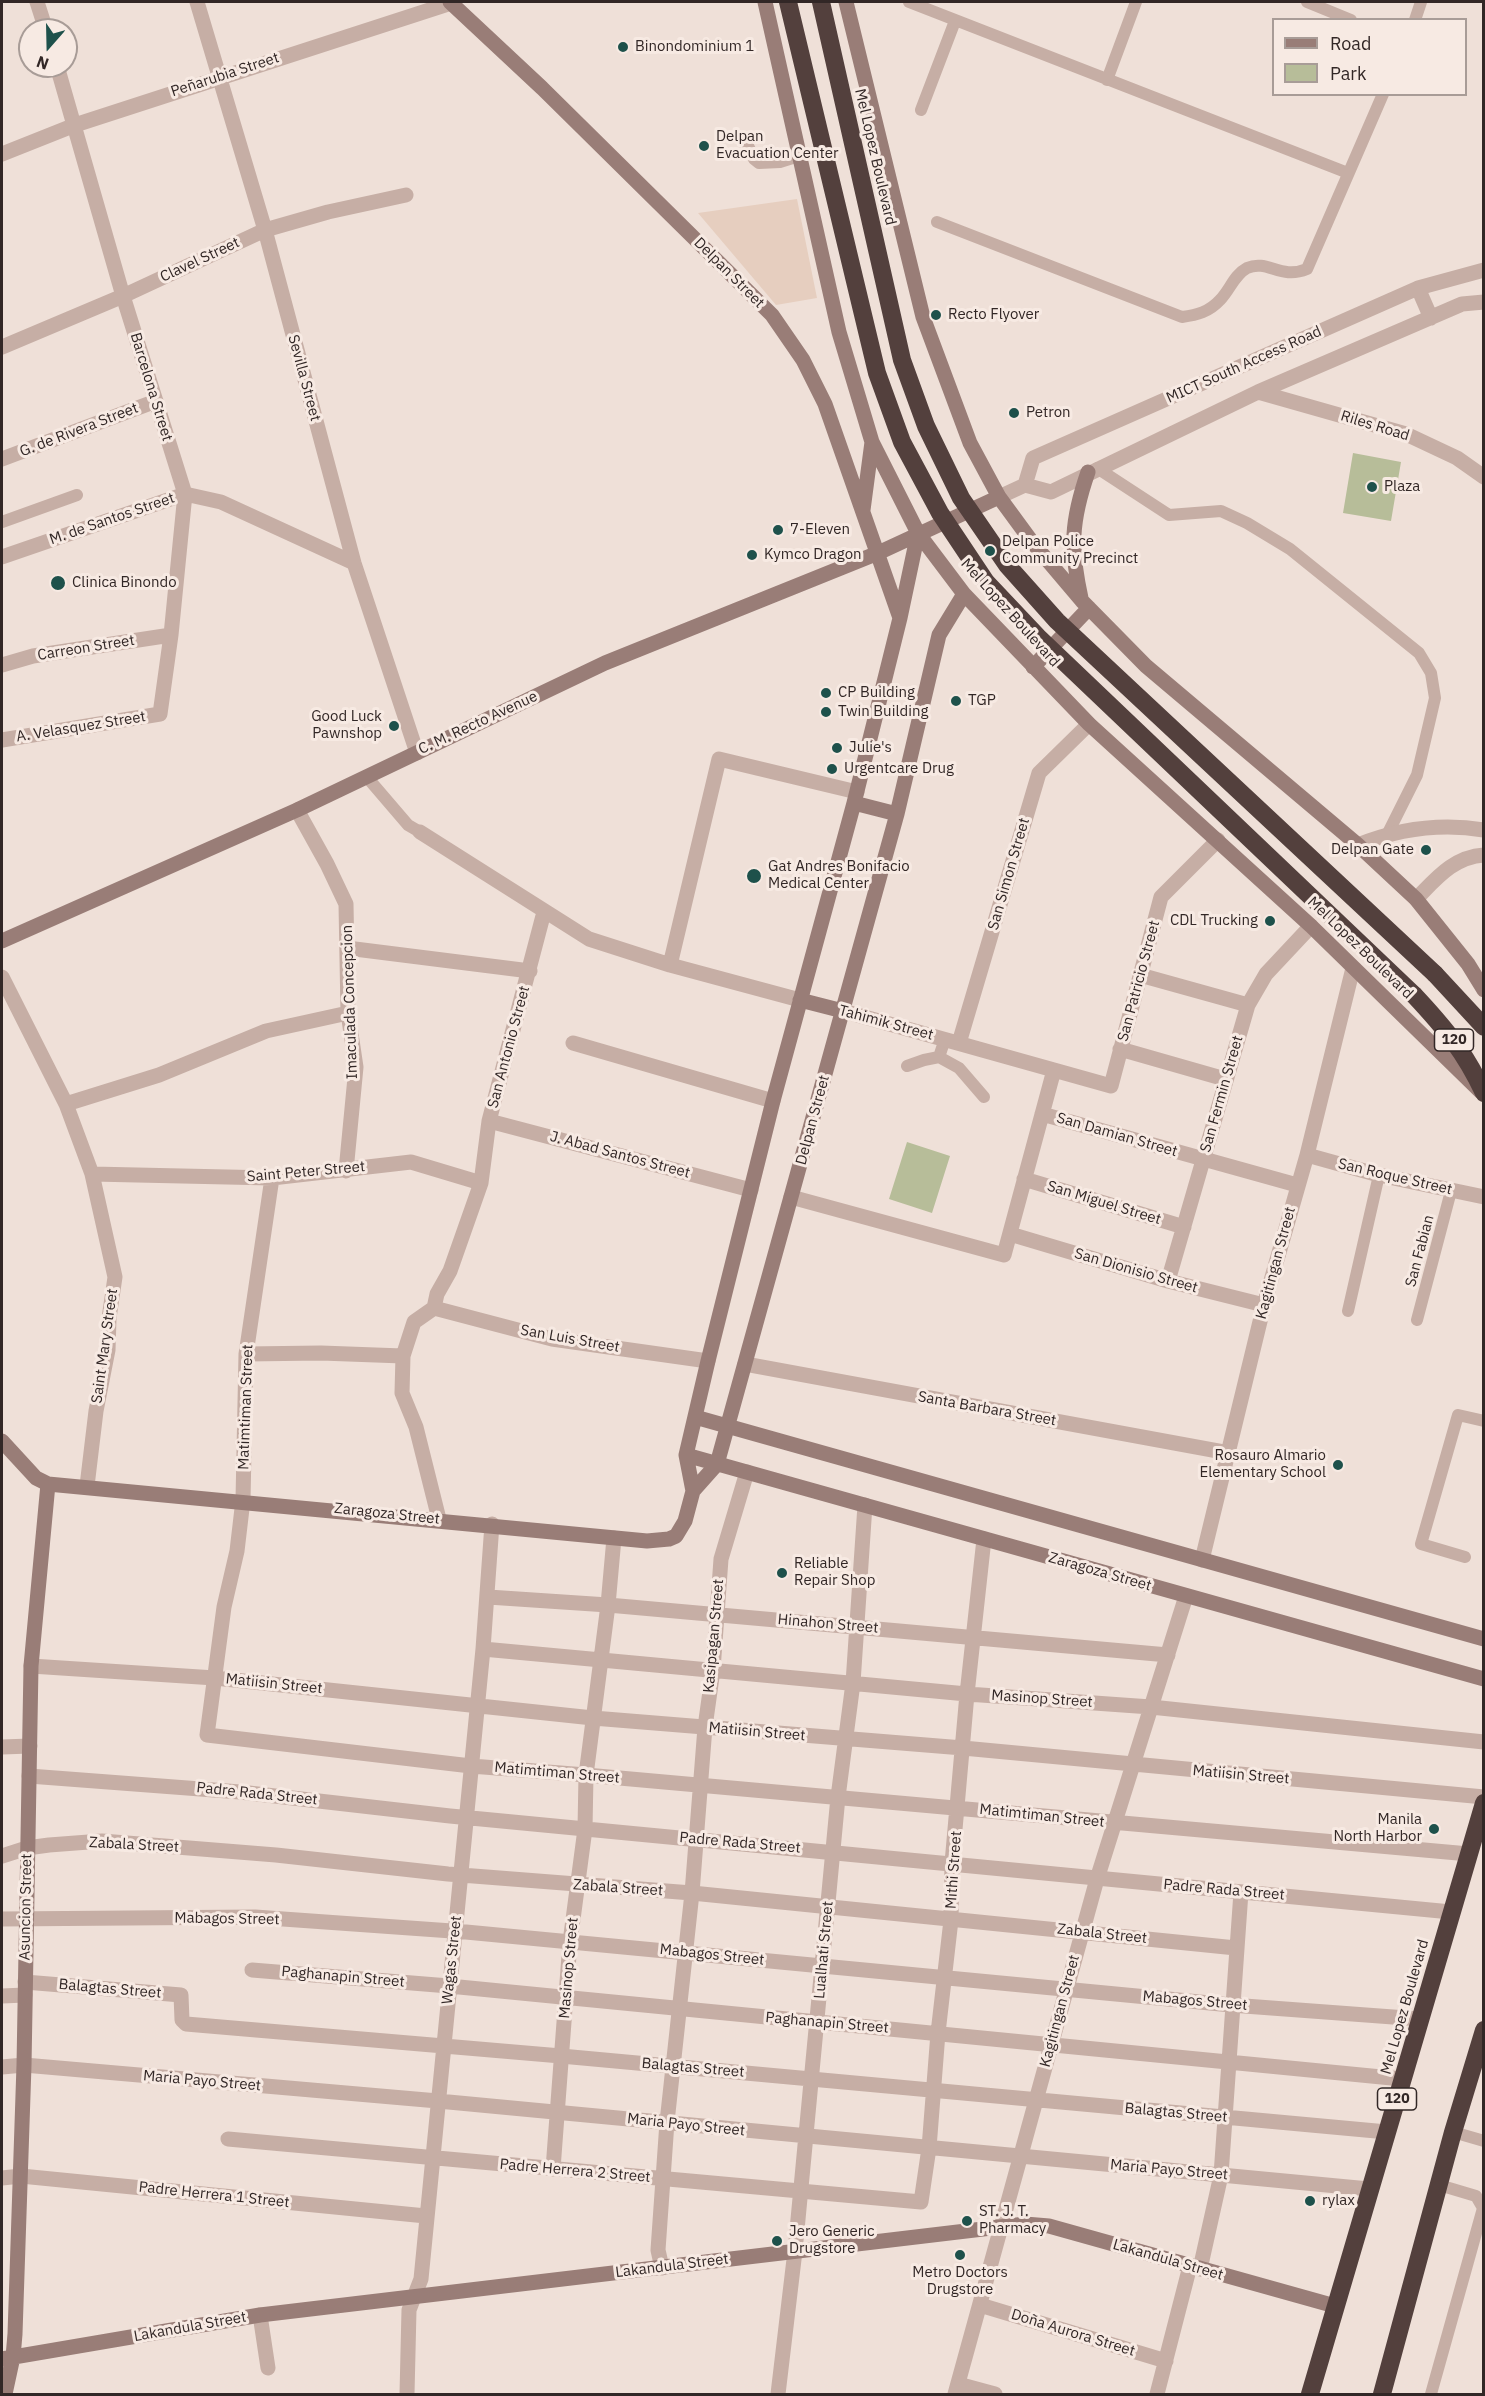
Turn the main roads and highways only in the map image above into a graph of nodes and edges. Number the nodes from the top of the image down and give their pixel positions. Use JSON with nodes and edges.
{"nodes":[{"id":1,"x":788,"y":2,"type":"edge"},
{"id":2,"x":821,"y":2,"type":"edge"},
{"id":3,"x":1484,"y":1027,"type":"edge"},
{"id":4,"x":1484,"y":1094,"type":"edge"},
{"id":5,"x":1484,"y":1803,"type":"edge"},
{"id":6,"x":1484,"y":2030,"type":"edge"},
{"id":7,"x":1310,"y":2394,"type":"edge"},
{"id":8,"x":1382,"y":2394,"type":"edge"}],
"edges":[{"from":1,"to":4,"type":"highway","name":"Mel Lopez Boulevard","number":"120","bridge":true},
{"from":2,"to":3,"type":"highway","name":"Mel Lopez Boulevard","number":"120","bridge":true},
{"from":5,"to":7,"type":"highway","name":"Mel Lopez Boulevard","number":"120"},
{"from":6,"to":8,"type":"highway"}]}
